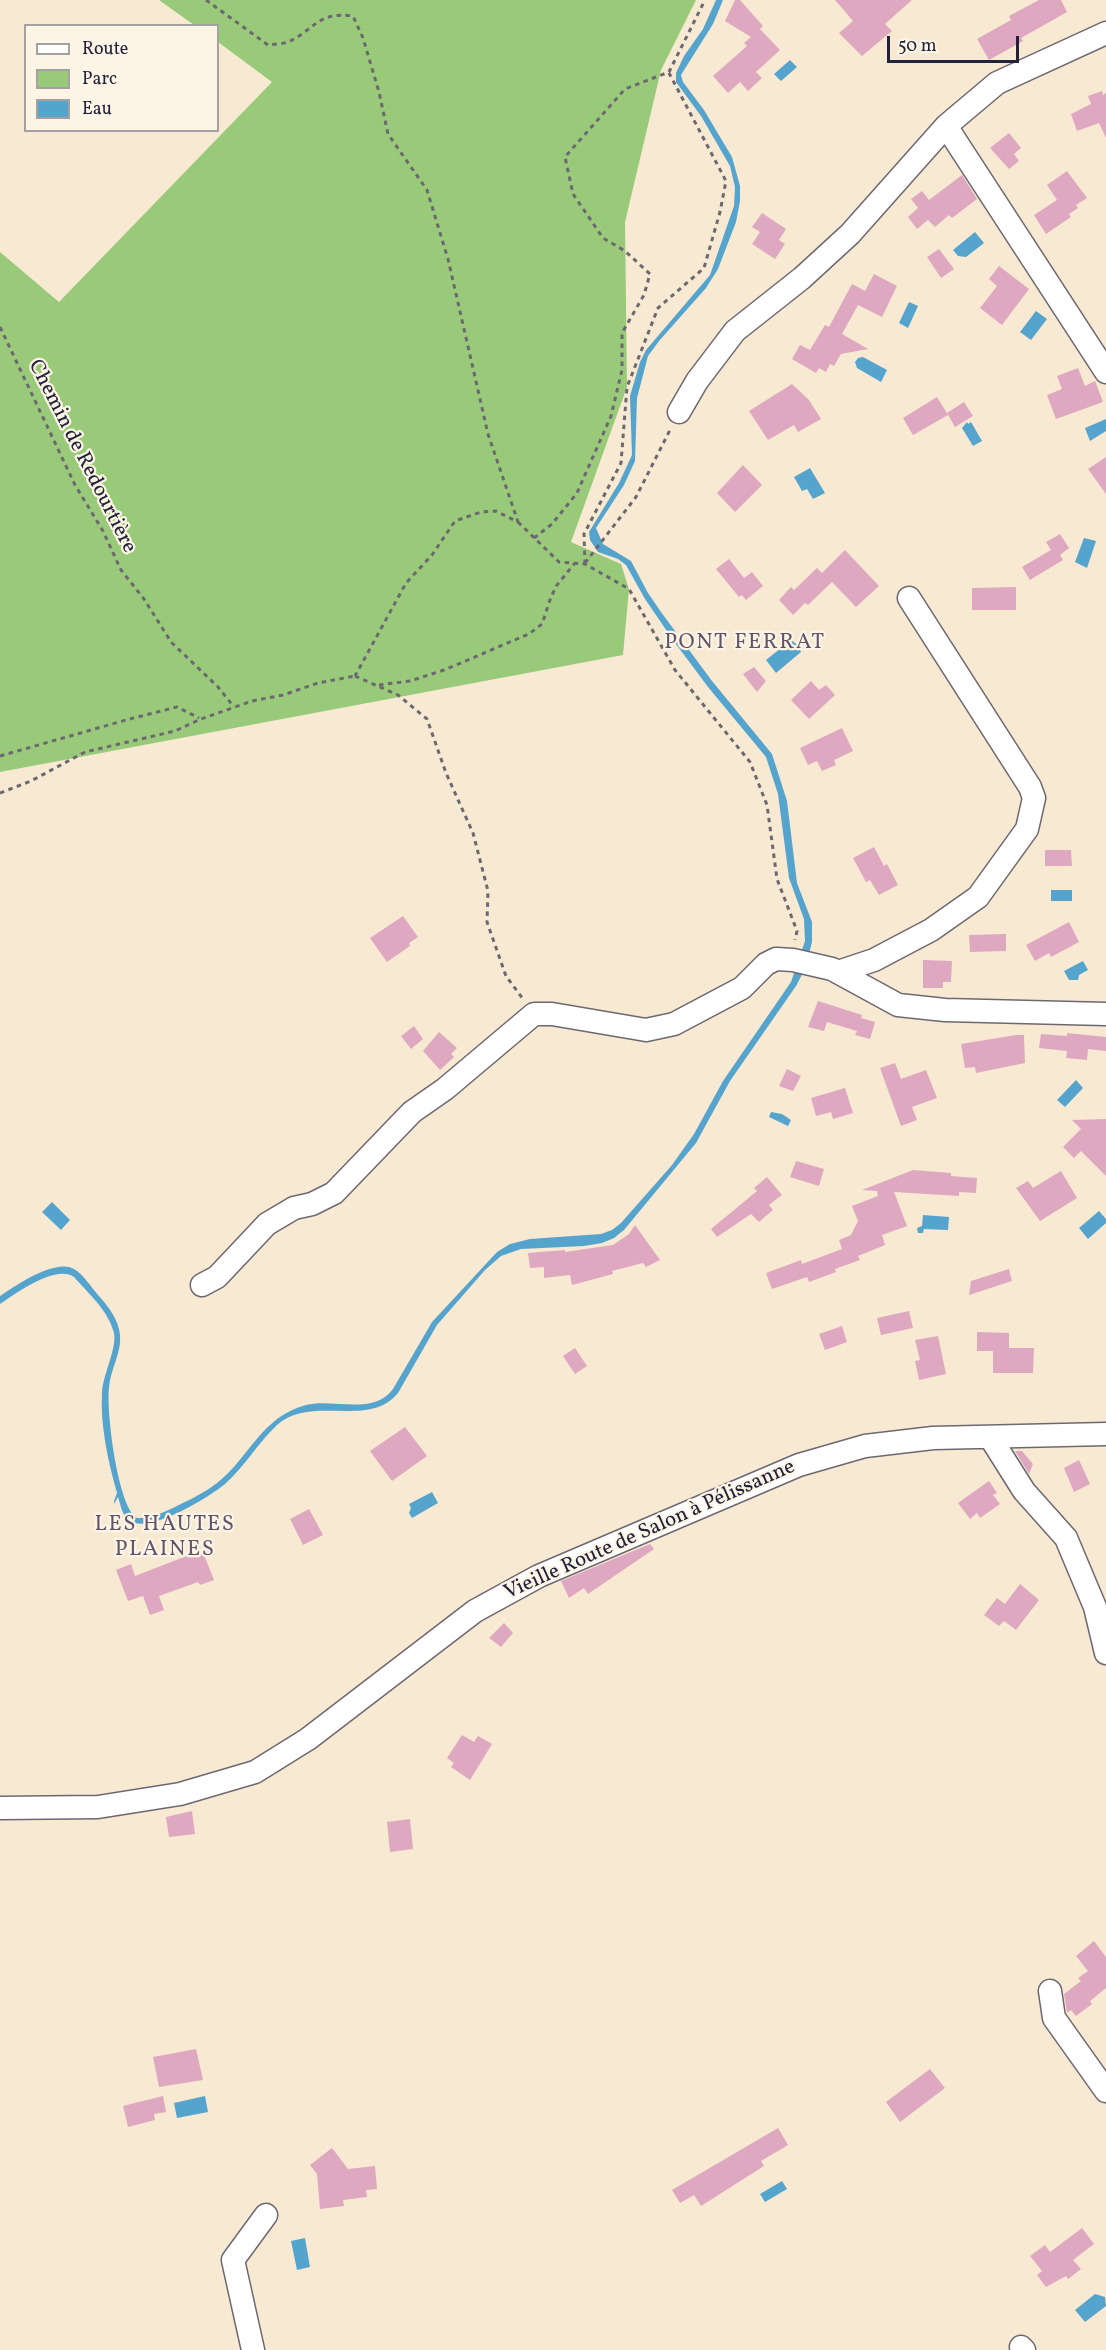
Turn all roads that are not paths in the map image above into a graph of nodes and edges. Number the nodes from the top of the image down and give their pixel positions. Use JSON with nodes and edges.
{"nodes":[{"id":1,"x":1106,"y":33,"type":"edge"},
{"id":2,"x":946,"y":126,"type":"junction"},
{"id":3,"x":1106,"y":372,"type":"edge"},
{"id":4,"x":679,"y":412,"type":"road end"},
{"id":5,"x":909,"y":598,"type":"dead end"},
{"id":6,"x":838,"y":972,"type":"junction"},
{"id":7,"x":1106,"y":1014,"type":"edge"},
{"id":8,"x":202,"y":1284,"type":"dead end"},
{"id":9,"x":1106,"y":1434,"type":"edge"},
{"id":10,"x":990,"y":1437,"type":"junction"},
{"id":11,"x":1106,"y":1653,"type":"edge"},
{"id":12,"x":0,"y":1808,"type":"edge"},
{"id":13,"x":1050,"y":1991,"type":"dead end"},
{"id":14,"x":1106,"y":2091,"type":"edge"},
{"id":15,"x":266,"y":2215,"type":"dead end"},
{"id":16,"x":253,"y":2350,"type":"edge"}],
"edges":[{"from":1,"to":2,"type":"street"},
{"from":2,"to":3,"type":"street"},
{"from":2,"to":4,"type":"street"},
{"from":5,"to":6,"type":"street"},
{"from":6,"to":7,"type":"street"},
{"from":6,"to":8,"type":"street"},
{"from":9,"to":10,"type":"street","name":"Vieille Route de Salon à Pélissanne"},
{"from":10,"to":11,"type":"street"},
{"from":10,"to":12,"type":"street","name":"Vieille Route de Salon à Pélissanne"},
{"from":13,"to":14,"type":"street"},
{"from":15,"to":16,"type":"street"}]}
